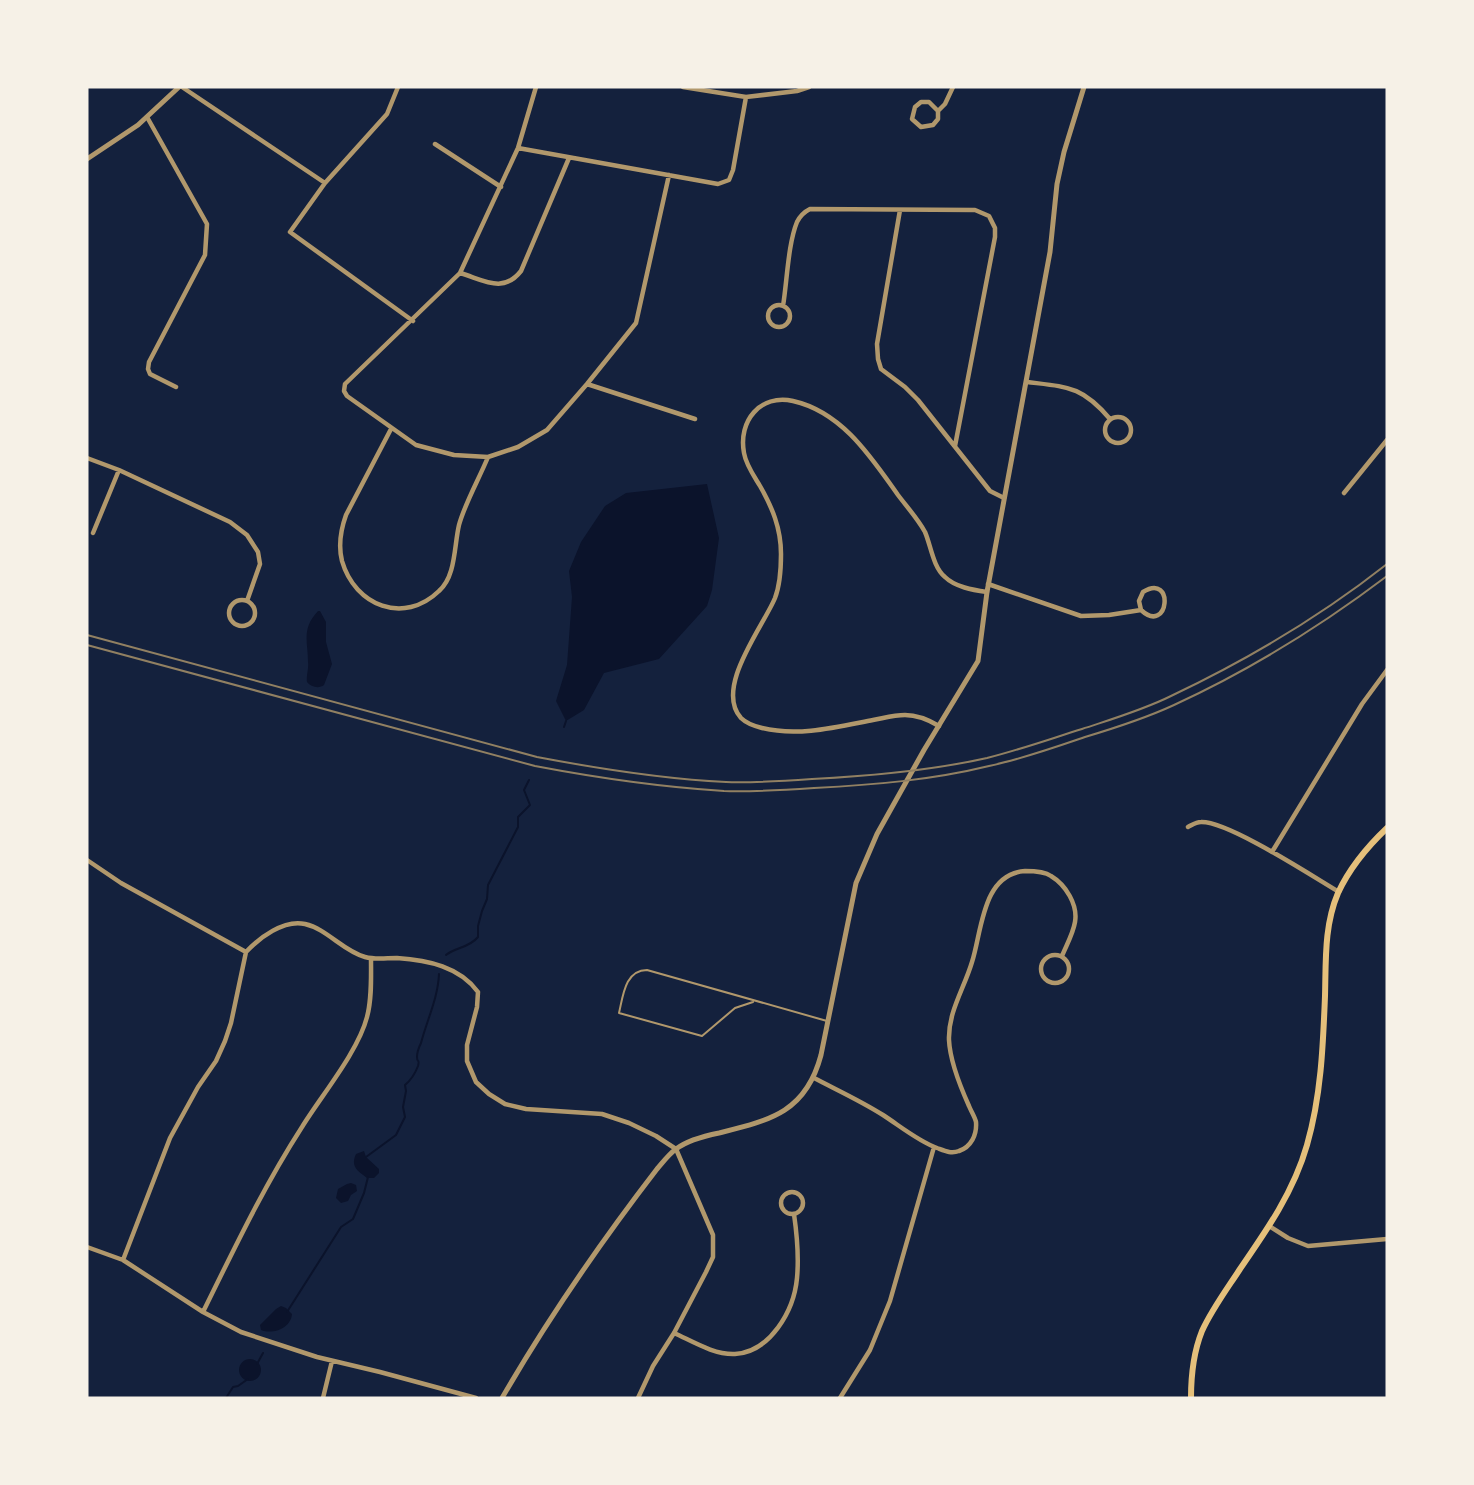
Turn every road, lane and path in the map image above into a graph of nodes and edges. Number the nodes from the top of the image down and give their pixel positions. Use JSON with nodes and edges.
{"nodes":[{"id":1,"x":180,"y":87,"type":"edge"},
{"id":2,"x":398,"y":87,"type":"edge"},
{"id":3,"x":536,"y":87,"type":"edge"},
{"id":4,"x":683,"y":87,"type":"edge"},
{"id":5,"x":809,"y":87,"type":"edge"},
{"id":6,"x":953,"y":87,"type":"edge"},
{"id":7,"x":1084,"y":87,"type":"edge"},
{"id":8,"x":746,"y":97,"type":"junction"},
{"id":9,"x":938,"y":111,"type":"junction"},
{"id":10,"x":147,"y":117,"type":"junction"},
{"id":11,"x":435,"y":144,"type":"dead end"},
{"id":12,"x":518,"y":148,"type":"junction"},
{"id":13,"x":569,"y":158,"type":"junction"},
{"id":14,"x":87,"y":159,"type":"edge"},
{"id":15,"x":669,"y":175,"type":"junction"},
{"id":16,"x":326,"y":183,"type":"junction"},
{"id":17,"x":501,"y":187,"type":"junction"},
{"id":18,"x":900,"y":210,"type":"junction"},
{"id":19,"x":460,"y":273,"type":"junction"},
{"id":20,"x":783,"y":306,"type":"junction"},
{"id":21,"x":413,"y":321,"type":"junction"},
{"id":22,"x":1027,"y":382,"type":"junction"},
{"id":23,"x":587,"y":384,"type":"junction"},
{"id":24,"x":176,"y":387,"type":"dead end"},
{"id":25,"x":695,"y":419,"type":"dead end"},
{"id":26,"x":1110,"y":419,"type":"junction"},
{"id":27,"x":391,"y":429,"type":"junction"},
{"id":28,"x":1387,"y":440,"type":"edge"},
{"id":29,"x":955,"y":446,"type":"junction"},
{"id":30,"x":488,"y":457,"type":"junction"},
{"id":31,"x":87,"y":458,"type":"edge"},
{"id":32,"x":119,"y":470,"type":"junction"},
{"id":33,"x":1344,"y":493,"type":"dead end"},
{"id":34,"x":1004,"y":498,"type":"junction"},
{"id":35,"x":93,"y":533,"type":"dead end"},
{"id":36,"x":988,"y":584,"type":"junction"},
{"id":37,"x":987,"y":592,"type":"junction"},
{"id":38,"x":247,"y":601,"type":"junction"},
{"id":39,"x":1141,"y":610,"type":"junction"},
{"id":40,"x":1387,"y":670,"type":"edge"},
{"id":41,"x":939,"y":726,"type":"junction"},
{"id":42,"x":1188,"y":827,"type":"dead end"},
{"id":43,"x":1387,"y":828,"type":"edge"},
{"id":44,"x":1272,"y":852,"type":"junction"},
{"id":45,"x":87,"y":860,"type":"edge"},
{"id":46,"x":1339,"y":892,"type":"junction"},
{"id":47,"x":246,"y":952,"type":"junction"},
{"id":48,"x":1062,"y":956,"type":"junction"},
{"id":49,"x":371,"y":958,"type":"junction"},
{"id":50,"x":753,"y":1002,"type":"junction"},
{"id":51,"x":827,"y":1021,"type":"junction"},
{"id":52,"x":814,"y":1078,"type":"junction"},
{"id":53,"x":934,"y":1147,"type":"junction"},
{"id":54,"x":676,"y":1149,"type":"junction"},
{"id":55,"x":794,"y":1214,"type":"junction"},
{"id":56,"x":1269,"y":1226,"type":"junction"},
{"id":57,"x":1387,"y":1239,"type":"edge"},
{"id":58,"x":87,"y":1247,"type":"edge"},
{"id":59,"x":123,"y":1260,"type":"junction"},
{"id":60,"x":203,"y":1312,"type":"junction"},
{"id":61,"x":674,"y":1333,"type":"junction"},
{"id":62,"x":332,"y":1361,"type":"junction"},
{"id":63,"x":323,"y":1398,"type":"edge"},
{"id":64,"x":476,"y":1398,"type":"edge"},
{"id":65,"x":502,"y":1398,"type":"edge"},
{"id":66,"x":638,"y":1398,"type":"edge"},
{"id":67,"x":840,"y":1398,"type":"edge"},
{"id":68,"x":1191,"y":1398,"type":"edge"}],
"edges":[{"from":1,"to":10,"type":"street"},
{"from":1,"to":16,"type":"street"},
{"from":2,"to":16,"type":"street"},
{"from":3,"to":12,"type":"street"},
{"from":4,"to":8,"type":"street"},
{"from":5,"to":8,"type":"street"},
{"from":6,"to":9,"type":"street"},
{"from":7,"to":22,"type":"street"},
{"from":8,"to":15,"type":"street"},
{"from":9,"to":9,"type":"street"},
{"from":10,"to":14,"type":"street"},
{"from":10,"to":24,"type":"street"},
{"from":11,"to":17,"type":"street"},
{"from":12,"to":13,"type":"street"},
{"from":12,"to":17,"type":"street"},
{"from":13,"to":15,"type":"street"},
{"from":13,"to":19,"type":"street"},
{"from":15,"to":23,"type":"street"},
{"from":16,"to":21,"type":"street"},
{"from":17,"to":19,"type":"street"},
{"from":18,"to":20,"type":"street"},
{"from":18,"to":29,"type":"street"},
{"from":18,"to":29,"type":"street"},
{"from":19,"to":21,"type":"street"},
{"from":20,"to":20,"type":"street"},
{"from":21,"to":27,"type":"street"},
{"from":22,"to":26,"type":"street"},
{"from":22,"to":34,"type":"street"},
{"from":23,"to":25,"type":"street"},
{"from":23,"to":30,"type":"street"},
{"from":26,"to":26,"type":"street"},
{"from":27,"to":30,"type":"street"},
{"from":27,"to":30,"type":"street"},
{"from":28,"to":33,"type":"street"},
{"from":29,"to":34,"type":"street"},
{"from":31,"to":32,"type":"street"},
{"from":32,"to":35,"type":"street"},
{"from":32,"to":38,"type":"street"},
{"from":34,"to":36,"type":"street"},
{"from":36,"to":37,"type":"street"},
{"from":36,"to":39,"type":"street"},
{"from":37,"to":41,"type":"street"},
{"from":37,"to":41,"type":"street"},
{"from":38,"to":38,"type":"street"},
{"from":39,"to":39,"type":"street"},
{"from":40,"to":44,"type":"street"},
{"from":41,"to":51,"type":"street"},
{"from":42,"to":44,"type":"street"},
{"from":43,"to":46,"type":"main road"},
{"from":44,"to":46,"type":"street"},
{"from":45,"to":47,"type":"street"},
{"from":46,"to":56,"type":"main road"},
{"from":47,"to":49,"type":"street"},
{"from":47,"to":59,"type":"street"},
{"from":48,"to":48,"type":"street"},
{"from":48,"to":53,"type":"street"},
{"from":49,"to":54,"type":"street"},
{"from":49,"to":60,"type":"street"},
{"from":50,"to":50,"type":"lane"},
{"from":50,"to":51,"type":"lane"},
{"from":51,"to":52,"type":"street"},
{"from":52,"to":53,"type":"street"},
{"from":52,"to":54,"type":"street"},
{"from":53,"to":67,"type":"street"},
{"from":54,"to":61,"type":"street"},
{"from":54,"to":65,"type":"street"},
{"from":55,"to":55,"type":"street"},
{"from":55,"to":61,"type":"street"},
{"from":56,"to":57,"type":"street"},
{"from":56,"to":68,"type":"main road"},
{"from":58,"to":59,"type":"street"},
{"from":59,"to":60,"type":"street"},
{"from":60,"to":62,"type":"street"},
{"from":61,"to":66,"type":"street"},
{"from":62,"to":63,"type":"street"},
{"from":62,"to":64,"type":"street"}]}
